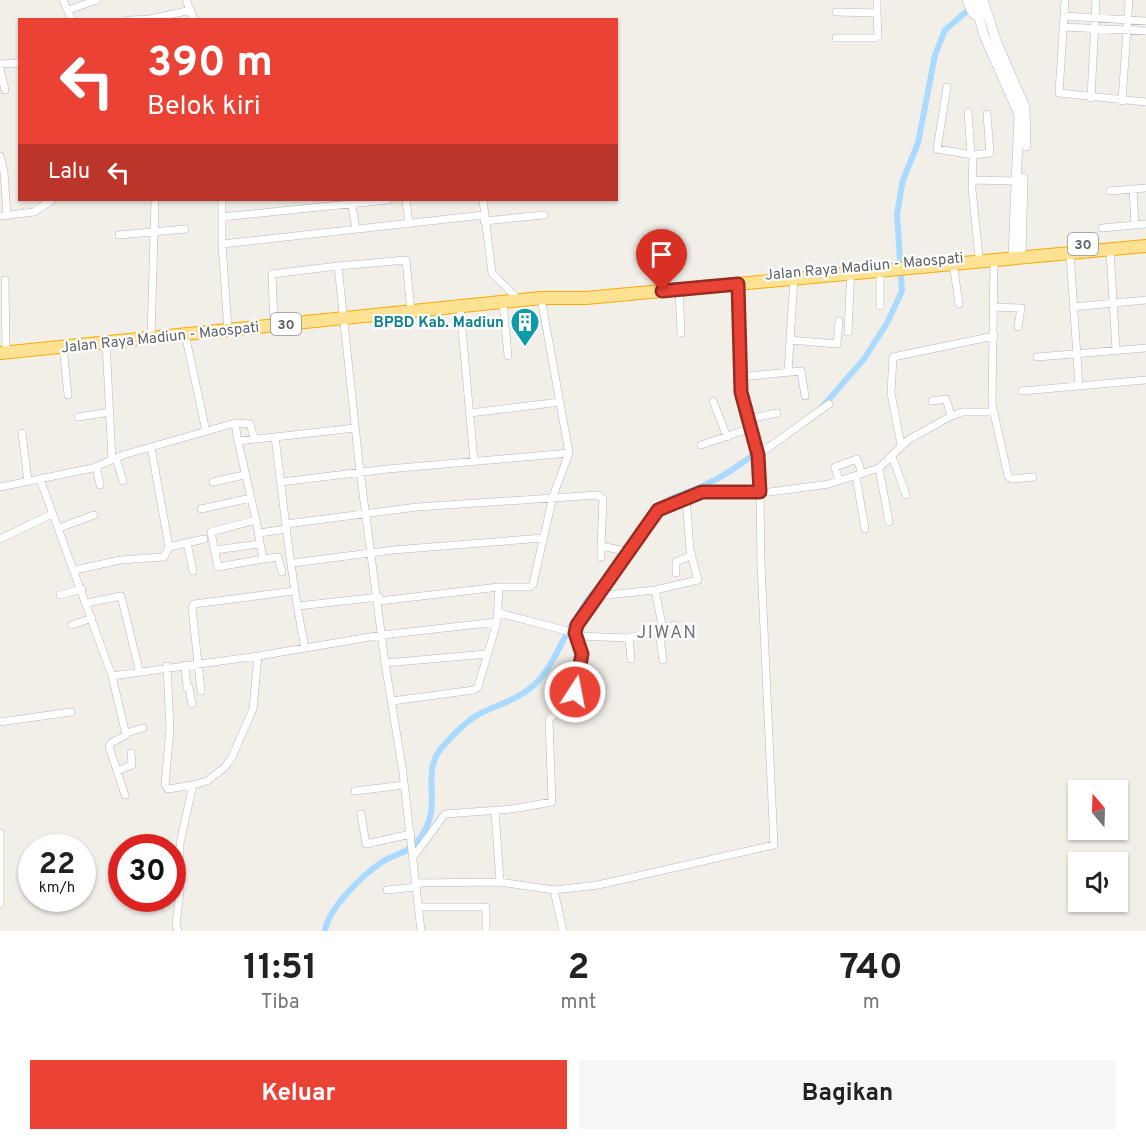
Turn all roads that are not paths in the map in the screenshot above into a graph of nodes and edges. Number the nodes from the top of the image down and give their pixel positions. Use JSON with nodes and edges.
{"nodes":[{"id":1,"x":63,"y":0,"type":"edge"},
{"id":2,"x":97,"y":0,"type":"edge"},
{"id":3,"x":186,"y":0,"type":"edge"},
{"id":4,"x":877,"y":0,"type":"edge"},
{"id":5,"x":982,"y":0,"type":"edge"},
{"id":6,"x":1065,"y":0,"type":"edge"},
{"id":7,"x":1096,"y":0,"type":"edge"},
{"id":8,"x":1129,"y":0,"type":"edge"},
{"id":9,"x":969,"y":2,"type":"edge"},
{"id":10,"x":68,"y":10,"type":"junction"},
{"id":11,"x":191,"y":10,"type":"junction"},
{"id":12,"x":836,"y":12,"type":"dead end"},
{"id":13,"x":877,"y":13,"type":"junction"},
{"id":14,"x":979,"y":15,"type":"junction"},
{"id":15,"x":1064,"y":16,"type":"junction"},
{"id":16,"x":71,"y":18,"type":"edge"},
{"id":17,"x":155,"y":18,"type":"edge"},
{"id":18,"x":193,"y":18,"type":"edge"},
{"id":19,"x":1095,"y":18,"type":"junction"},
{"id":20,"x":1128,"y":20,"type":"junction"},
{"id":21,"x":1146,"y":21,"type":"edge"},
{"id":22,"x":1063,"y":27,"type":"junction"},
{"id":23,"x":1094,"y":29,"type":"junction"},
{"id":24,"x":1126,"y":30,"type":"junction"},
{"id":25,"x":1146,"y":31,"type":"edge"},
{"id":26,"x":836,"y":38,"type":"dead end"},
{"id":27,"x":18,"y":63,"type":"edge"},
{"id":28,"x":0,"y":64,"type":"edge"},
{"id":29,"x":0,"y":69,"type":"edge"},
{"id":30,"x":1006,"y":74,"type":"junction"},
{"id":31,"x":947,"y":87,"type":"dead end"},
{"id":32,"x":5,"y":90,"type":"dead end"},
{"id":33,"x":1090,"y":98,"type":"junction"},
{"id":34,"x":1122,"y":100,"type":"junction"},
{"id":35,"x":1146,"y":102,"type":"edge"},
{"id":36,"x":968,"y":112,"type":"dead end"},
{"id":37,"x":987,"y":114,"type":"dead end"},
{"id":38,"x":972,"y":155,"type":"junction"},
{"id":39,"x":0,"y":156,"type":"edge"},
{"id":40,"x":972,"y":180,"type":"junction"},
{"id":41,"x":1017,"y":181,"type":"junction"},
{"id":42,"x":1146,"y":188,"type":"edge"},
{"id":43,"x":1133,"y":189,"type":"junction"},
{"id":44,"x":1110,"y":191,"type":"dead end"},
{"id":45,"x":50,"y":201,"type":"edge"},
{"id":46,"x":155,"y":201,"type":"edge"},
{"id":47,"x":222,"y":201,"type":"edge"},
{"id":48,"x":351,"y":201,"type":"edge"},
{"id":49,"x":406,"y":201,"type":"edge"},
{"id":50,"x":483,"y":201,"type":"edge"},
{"id":51,"x":544,"y":215,"type":"dead end"},
{"id":52,"x":3,"y":216,"type":"edge"},
{"id":53,"x":222,"y":217,"type":"junction"},
{"id":54,"x":484,"y":218,"type":"junction"},
{"id":55,"x":409,"y":223,"type":"junction"},
{"id":56,"x":1146,"y":224,"type":"edge"},
{"id":57,"x":1135,"y":225,"type":"junction"},
{"id":58,"x":1102,"y":228,"type":"dead end"},
{"id":59,"x":185,"y":229,"type":"dead end"},
{"id":60,"x":356,"y":229,"type":"junction"},
{"id":61,"x":155,"y":232,"type":"junction"},
{"id":62,"x":119,"y":235,"type":"dead end"},
{"id":63,"x":1146,"y":240,"type":"edge"},
{"id":64,"x":222,"y":244,"type":"junction"},
{"id":65,"x":1146,"y":246,"type":"edge"},
{"id":66,"x":1110,"y":250,"type":"junction"},
{"id":67,"x":1017,"y":253,"type":"junction"},
{"id":68,"x":1070,"y":253,"type":"junction"},
{"id":69,"x":979,"y":256,"type":"junction"},
{"id":70,"x":994,"y":260,"type":"junction"},
{"id":71,"x":954,"y":263,"type":"junction"},
{"id":72,"x":904,"y":265,"type":"junction"},
{"id":73,"x":338,"y":266,"type":"junction"},
{"id":74,"x":851,"y":269,"type":"junction"},
{"id":75,"x":880,"y":269,"type":"junction"},
{"id":76,"x":794,"y":278,"type":"junction"},
{"id":77,"x":5,"y":280,"type":"dead end"},
{"id":78,"x":738,"y":284,"type":"junction"},
{"id":79,"x":646,"y":289,"type":"junction"},
{"id":80,"x":679,"y":289,"type":"junction"},
{"id":81,"x":541,"y":298,"type":"junction"},
{"id":82,"x":520,"y":300,"type":"junction"},
{"id":83,"x":1146,"y":300,"type":"edge"},
{"id":84,"x":503,"y":303,"type":"junction"},
{"id":85,"x":959,"y":304,"type":"dead end"},
{"id":86,"x":1112,"y":304,"type":"junction"},
{"id":87,"x":880,"y":306,"type":"dead end"},
{"id":88,"x":460,"y":307,"type":"junction"},
{"id":89,"x":993,"y":307,"type":"junction"},
{"id":90,"x":1072,"y":307,"type":"junction"},
{"id":91,"x":411,"y":312,"type":"junction"},
{"id":92,"x":343,"y":319,"type":"junction"},
{"id":93,"x":839,"y":321,"type":"dead end"},
{"id":94,"x":274,"y":325,"type":"junction"},
{"id":95,"x":1018,"y":327,"type":"dead end"},
{"id":96,"x":228,"y":330,"type":"junction"},
{"id":97,"x":848,"y":332,"type":"dead end"},
{"id":98,"x":681,"y":333,"type":"dead end"},
{"id":99,"x":185,"y":334,"type":"junction"},
{"id":100,"x":994,"y":336,"type":"junction"},
{"id":101,"x":151,"y":337,"type":"junction"},
{"id":102,"x":790,"y":340,"type":"junction"},
{"id":103,"x":106,"y":342,"type":"junction"},
{"id":104,"x":63,"y":347,"type":"junction"},
{"id":105,"x":1146,"y":348,"type":"edge"},
{"id":106,"x":1116,"y":350,"type":"junction"},
{"id":107,"x":1077,"y":352,"type":"junction"},
{"id":108,"x":3,"y":353,"type":"edge"},
{"id":109,"x":508,"y":356,"type":"dead end"},
{"id":110,"x":1037,"y":357,"type":"dead end"},
{"id":111,"x":788,"y":372,"type":"junction"},
{"id":112,"x":740,"y":377,"type":"junction"},
{"id":113,"x":1146,"y":380,"type":"edge"},
{"id":114,"x":1079,"y":386,"type":"junction"},
{"id":115,"x":1022,"y":391,"type":"dead end"},
{"id":116,"x":68,"y":394,"type":"dead end"},
{"id":117,"x":805,"y":396,"type":"dead end"},
{"id":118,"x":713,"y":401,"type":"dead end"},
{"id":119,"x":932,"y":401,"type":"dead end"},
{"id":120,"x":560,"y":402,"type":"junction"},
{"id":121,"x":829,"y":404,"type":"dead end"},
{"id":122,"x":110,"y":412,"type":"junction"},
{"id":123,"x":993,"y":412,"type":"junction"},
{"id":124,"x":470,"y":413,"type":"junction"},
{"id":125,"x":777,"y":413,"type":"dead end"},
{"id":126,"x":951,"y":416,"type":"junction"},
{"id":127,"x":78,"y":417,"type":"dead end"},
{"id":128,"x":748,"y":419,"type":"junction"},
{"id":129,"x":235,"y":423,"type":"junction"},
{"id":130,"x":355,"y":428,"type":"junction"},
{"id":131,"x":751,"y":428,"type":"junction"},
{"id":132,"x":206,"y":431,"type":"junction"},
{"id":133,"x":22,"y":433,"type":"dead end"},
{"id":134,"x":275,"y":436,"type":"junction"},
{"id":135,"x":727,"y":437,"type":"junction"},
{"id":136,"x":254,"y":438,"type":"junction"},
{"id":137,"x":238,"y":441,"type":"junction"},
{"id":138,"x":701,"y":445,"type":"dead end"},
{"id":139,"x":901,"y":445,"type":"junction"},
{"id":140,"x":151,"y":447,"type":"junction"},
{"id":141,"x":757,"y":451,"type":"junction"},
{"id":142,"x":568,"y":453,"type":"junction"},
{"id":143,"x":892,"y":456,"type":"junction"},
{"id":144,"x":114,"y":459,"type":"junction"},
{"id":145,"x":474,"y":461,"type":"junction"},
{"id":146,"x":96,"y":467,"type":"junction"},
{"id":147,"x":879,"y":468,"type":"junction"},
{"id":148,"x":361,"y":472,"type":"junction"},
{"id":149,"x":244,"y":475,"type":"junction"},
{"id":150,"x":859,"y":475,"type":"junction"},
{"id":151,"x":1033,"y":477,"type":"dead end"},
{"id":152,"x":40,"y":479,"type":"junction"},
{"id":153,"x":123,"y":481,"type":"dead end"},
{"id":154,"x":839,"y":481,"type":"junction"},
{"id":155,"x":28,"y":482,"type":"junction"},
{"id":156,"x":213,"y":482,"type":"dead end"},
{"id":157,"x":281,"y":482,"type":"junction"},
{"id":158,"x":100,"y":485,"type":"dead end"},
{"id":159,"x":0,"y":487,"type":"edge"},
{"id":160,"x":760,"y":492,"type":"junction"},
{"id":161,"x":906,"y":495,"type":"dead end"},
{"id":162,"x":553,"y":496,"type":"junction"},
{"id":163,"x":686,"y":497,"type":"junction"},
{"id":164,"x":251,"y":498,"type":"junction"},
{"id":165,"x":201,"y":509,"type":"dead end"},
{"id":166,"x":367,"y":513,"type":"junction"},
{"id":167,"x":52,"y":514,"type":"junction"},
{"id":168,"x":94,"y":515,"type":"dead end"},
{"id":169,"x":256,"y":520,"type":"junction"},
{"id":170,"x":889,"y":522,"type":"dead end"},
{"id":171,"x":287,"y":527,"type":"junction"},
{"id":172,"x":58,"y":528,"type":"junction"},
{"id":173,"x":865,"y":530,"type":"dead end"},
{"id":174,"x":259,"y":533,"type":"junction"},
{"id":175,"x":543,"y":538,"type":"junction"},
{"id":176,"x":0,"y":539,"type":"edge"},
{"id":177,"x":204,"y":540,"type":"dead end"},
{"id":178,"x":187,"y":543,"type":"junction"},
{"id":179,"x":260,"y":544,"type":"junction"},
{"id":180,"x":601,"y":546,"type":"junction"},
{"id":181,"x":170,"y":547,"type":"junction"},
{"id":182,"x":214,"y":550,"type":"junction"},
{"id":183,"x":627,"y":551,"type":"junction"},
{"id":184,"x":373,"y":553,"type":"junction"},
{"id":185,"x":692,"y":555,"type":"junction"},
{"id":186,"x":601,"y":557,"type":"dead end"},
{"id":187,"x":263,"y":559,"type":"junction"},
{"id":188,"x":293,"y":563,"type":"junction"},
{"id":189,"x":75,"y":570,"type":"junction"},
{"id":190,"x":193,"y":571,"type":"dead end"},
{"id":191,"x":282,"y":573,"type":"dead end"},
{"id":192,"x":676,"y":573,"type":"dead end"},
{"id":193,"x":499,"y":587,"type":"junction"},
{"id":194,"x":82,"y":589,"type":"junction"},
{"id":195,"x":655,"y":590,"type":"junction"},
{"id":196,"x":294,"y":591,"type":"junction"},
{"id":197,"x":60,"y":595,"type":"dead end"},
{"id":198,"x":597,"y":596,"type":"junction"},
{"id":199,"x":379,"y":598,"type":"junction"},
{"id":200,"x":87,"y":603,"type":"junction"},
{"id":201,"x":298,"y":606,"type":"junction"},
{"id":202,"x":499,"y":613,"type":"junction"},
{"id":203,"x":92,"y":618,"type":"junction"},
{"id":204,"x":498,"y":622,"type":"junction"},
{"id":205,"x":675,"y":624,"type":"dead end"},
{"id":206,"x":72,"y":625,"type":"dead end"},
{"id":207,"x":661,"y":630,"type":"junction"},
{"id":208,"x":382,"y":635,"type":"junction"},
{"id":209,"x":576,"y":635,"type":"junction"},
{"id":210,"x":629,"y":638,"type":"junction"},
{"id":211,"x":305,"y":648,"type":"junction"},
{"id":212,"x":487,"y":654,"type":"junction"},
{"id":213,"x":258,"y":656,"type":"junction"},
{"id":214,"x":631,"y":659,"type":"dead end"},
{"id":215,"x":663,"y":660,"type":"dead end"},
{"id":216,"x":198,"y":663,"type":"junction"},
{"id":217,"x":385,"y":663,"type":"junction"},
{"id":218,"x":185,"y":665,"type":"junction"},
{"id":219,"x":167,"y":666,"type":"junction"},
{"id":220,"x":139,"y":670,"type":"junction"},
{"id":221,"x":112,"y":676,"type":"junction"},
{"id":222,"x":201,"y":691,"type":"dead end"},
{"id":223,"x":392,"y":700,"type":"junction"},
{"id":224,"x":192,"y":704,"type":"dead end"},
{"id":225,"x":71,"y":712,"type":"dead end"},
{"id":226,"x":0,"y":722,"type":"edge"},
{"id":227,"x":143,"y":728,"type":"dead end"},
{"id":228,"x":126,"y":734,"type":"junction"},
{"id":229,"x":130,"y":753,"type":"dead end"},
{"id":230,"x":117,"y":771,"type":"junction"},
{"id":231,"x":194,"y":785,"type":"junction"},
{"id":232,"x":404,"y":785,"type":"junction"},
{"id":233,"x":355,"y":790,"type":"dead end"},
{"id":234,"x":125,"y":795,"type":"dead end"},
{"id":235,"x":495,"y":811,"type":"junction"},
{"id":236,"x":361,"y":814,"type":"dead end"},
{"id":237,"x":0,"y":833,"type":"edge"},
{"id":238,"x":411,"y":837,"type":"junction"},
{"id":239,"x":413,"y":852,"type":"junction"},
{"id":240,"x":500,"y":882,"type":"junction"},
{"id":241,"x":416,"y":885,"type":"junction"},
{"id":242,"x":387,"y":890,"type":"dead end"},
{"id":243,"x":554,"y":890,"type":"junction"},
{"id":244,"x":0,"y":904,"type":"edge"},
{"id":245,"x":419,"y":907,"type":"junction"},
{"id":246,"x":178,"y":931,"type":"edge"},
{"id":247,"x":421,"y":931,"type":"edge"},
{"id":248,"x":486,"y":931,"type":"edge"},
{"id":249,"x":563,"y":931,"type":"edge"}],
"edges":[{"from":1,"to":10,"type":"street"},
{"from":2,"to":10,"type":"street"},
{"from":3,"to":11,"type":"street"},
{"from":4,"to":13,"type":"street"},
{"from":5,"to":14,"type":"main road"},
{"from":6,"to":15,"type":"street"},
{"from":7,"to":19,"type":"street"},
{"from":8,"to":20,"type":"street"},
{"from":9,"to":14,"type":"main road"},
{"from":10,"to":16,"type":"street"},
{"from":11,"to":17,"type":"street"},
{"from":11,"to":18,"type":"street"},
{"from":12,"to":13,"type":"street"},
{"from":13,"to":26,"type":"street"},
{"from":14,"to":30,"type":"main road"},
{"from":15,"to":19,"type":"street"},
{"from":15,"to":22,"type":"street"},
{"from":19,"to":20,"type":"street"},
{"from":19,"to":23,"type":"street"},
{"from":20,"to":21,"type":"street"},
{"from":20,"to":24,"type":"street"},
{"from":22,"to":23,"type":"street"},
{"from":22,"to":33,"type":"street"},
{"from":23,"to":24,"type":"street"},
{"from":23,"to":33,"type":"street"},
{"from":24,"to":25,"type":"street"},
{"from":24,"to":34,"type":"street"},
{"from":27,"to":28,"type":"street"},
{"from":29,"to":32,"type":"street"},
{"from":30,"to":41,"type":"main road"},
{"from":30,"to":67,"type":"main road"},
{"from":31,"to":38,"type":"street"},
{"from":33,"to":34,"type":"street"},
{"from":34,"to":35,"type":"street"},
{"from":36,"to":38,"type":"street"},
{"from":37,"to":38,"type":"street"},
{"from":38,"to":40,"type":"street"},
{"from":39,"to":52,"type":"street"},
{"from":40,"to":41,"type":"street"},
{"from":40,"to":69,"type":"street"},
{"from":41,"to":67,"type":"main road"},
{"from":42,"to":43,"type":"street"},
{"from":43,"to":44,"type":"street"},
{"from":43,"to":57,"type":"street"},
{"from":45,"to":52,"type":"street"},
{"from":46,"to":61,"type":"street"},
{"from":47,"to":53,"type":"street"},
{"from":48,"to":53,"type":"street"},
{"from":48,"to":60,"type":"street"},
{"from":49,"to":55,"type":"street"},
{"from":50,"to":54,"type":"street"},
{"from":51,"to":54,"type":"street"},
{"from":53,"to":64,"type":"street"},
{"from":54,"to":55,"type":"street"},
{"from":54,"to":82,"type":"street"},
{"from":55,"to":60,"type":"street"},
{"from":56,"to":57,"type":"street"},
{"from":57,"to":58,"type":"street"},
{"from":59,"to":61,"type":"street"},
{"from":60,"to":64,"type":"street"},
{"from":61,"to":62,"type":"street"},
{"from":61,"to":101,"type":"street"},
{"from":63,"to":67,"type":"highway","number":"30"},
{"from":64,"to":96,"type":"street"},
{"from":65,"to":66,"type":"highway","number":"30"},
{"from":66,"to":68,"type":"highway","number":"30"},
{"from":66,"to":86,"type":"street"},
{"from":67,"to":68,"type":"highway","number":"30"},
{"from":67,"to":69,"type":"highway","name":"Jalan Raya Madiun - Maospati","number":"30"},
{"from":67,"to":70,"type":"highway","name":"Jalan Raya Madiun - Maospati","number":"30"},
{"from":68,"to":90,"type":"street"},
{"from":69,"to":72,"type":"highway","name":"Jalan Raya Madiun - Maospati","number":"30"},
{"from":70,"to":71,"type":"highway","name":"Jalan Raya Madiun - Maospati","number":"30"},
{"from":70,"to":89,"type":"street"},
{"from":71,"to":72,"type":"highway","name":"Jalan Raya Madiun - Maospati","number":"30"},
{"from":71,"to":85,"type":"street"},
{"from":72,"to":74,"type":"highway","name":"Jalan Raya Madiun - Maospati","number":"30"},
{"from":72,"to":75,"type":"highway","name":"Jalan Raya Madiun - Maospati","number":"30"},
{"from":73,"to":91,"type":"street"},
{"from":73,"to":92,"type":"street"},
{"from":73,"to":94,"type":"street"},
{"from":74,"to":75,"type":"highway","name":"Jalan Raya Madiun - Maospati","number":"30"},
{"from":74,"to":76,"type":"highway","name":"Jalan Raya Madiun - Maospati","number":"30"},
{"from":74,"to":79,"type":"highway","name":"Jalan Raya Madiun - Maospati","number":"30"},
{"from":74,"to":97,"type":"street"},
{"from":75,"to":87,"type":"street"},
{"from":76,"to":78,"type":"highway","name":"Jalan Raya Madiun - Maospati","number":"30"},
{"from":76,"to":102,"type":"street"},
{"from":77,"to":108,"type":"street"},
{"from":78,"to":80,"type":"highway","name":"Jalan Raya Madiun - Maospati","number":"30"},
{"from":78,"to":112,"type":"street"},
{"from":79,"to":80,"type":"highway","name":"Jalan Raya Madiun - Maospati","number":"30"},
{"from":79,"to":81,"type":"highway","name":"Jalan Raya Madiun - Maospati","number":"30"},
{"from":80,"to":98,"type":"street"},
{"from":81,"to":82,"type":"highway","name":"Jalan Raya Madiun - Maospati","number":"30"},
{"from":81,"to":120,"type":"street"},
{"from":82,"to":84,"type":"highway","name":"Jalan Raya Madiun - Maospati","number":"30"},
{"from":83,"to":86,"type":"street"},
{"from":84,"to":88,"type":"highway","name":"Jalan Raya Madiun - Maospati","number":"30"},
{"from":84,"to":109,"type":"street"},
{"from":86,"to":90,"type":"street"},
{"from":86,"to":106,"type":"street"},
{"from":88,"to":91,"type":"highway","name":"Jalan Raya Madiun - Maospati","number":"30"},
{"from":88,"to":124,"type":"street"},
{"from":89,"to":95,"type":"street"},
{"from":89,"to":100,"type":"street"},
{"from":90,"to":107,"type":"street"},
{"from":91,"to":92,"type":"highway","name":"Jalan Raya Madiun - Maospati","number":"30"},
{"from":92,"to":94,"type":"highway","name":"Jalan Raya Madiun - Maospati","number":"30"},
{"from":92,"to":130,"type":"street"},
{"from":93,"to":102,"type":"street"},
{"from":94,"to":96,"type":"highway","name":"Jalan Raya Madiun - Maospati","number":"30"},
{"from":96,"to":99,"type":"highway","name":"Jalan Raya Madiun - Maospati","number":"30"},
{"from":99,"to":101,"type":"highway","name":"Jalan Raya Madiun - Maospati","number":"30"},
{"from":99,"to":132,"type":"street"},
{"from":100,"to":123,"type":"street"},
{"from":100,"to":139,"type":"street"},
{"from":101,"to":103,"type":"highway","name":"Jalan Raya Madiun - Maospati","number":"30"},
{"from":102,"to":111,"type":"street"},
{"from":103,"to":104,"type":"highway","name":"Jalan Raya Madiun - Maospati","number":"30"},
{"from":103,"to":122,"type":"street"},
{"from":104,"to":108,"type":"highway","name":"Jalan Raya Madiun - Maospati","number":"30"},
{"from":104,"to":116,"type":"street"},
{"from":105,"to":106,"type":"street"},
{"from":106,"to":107,"type":"street"},
{"from":107,"to":110,"type":"street"},
{"from":107,"to":114,"type":"street"},
{"from":111,"to":112,"type":"street"},
{"from":111,"to":117,"type":"street"},
{"from":112,"to":128,"type":"street"},
{"from":113,"to":114,"type":"street"},
{"from":114,"to":115,"type":"street"},
{"from":118,"to":135,"type":"street"},
{"from":119,"to":126,"type":"street"},
{"from":120,"to":124,"type":"street"},
{"from":120,"to":142,"type":"street"},
{"from":121,"to":141,"type":"street"},
{"from":122,"to":127,"type":"street"},
{"from":122,"to":144,"type":"street"},
{"from":123,"to":126,"type":"street"},
{"from":123,"to":151,"type":"street"},
{"from":124,"to":145,"type":"street"},
{"from":125,"to":128,"type":"street"},
{"from":126,"to":139,"type":"street"},
{"from":128,"to":131,"type":"street"},
{"from":129,"to":132,"type":"street"},
{"from":129,"to":136,"type":"street"},
{"from":129,"to":137,"type":"street"},
{"from":130,"to":134,"type":"street"},
{"from":130,"to":148,"type":"street"},
{"from":131,"to":135,"type":"street"},
{"from":131,"to":141,"type":"street"},
{"from":132,"to":140,"type":"street"},
{"from":133,"to":155,"type":"street"},
{"from":134,"to":136,"type":"street"},
{"from":134,"to":157,"type":"street"},
{"from":135,"to":138,"type":"street"},
{"from":136,"to":137,"type":"street"},
{"from":137,"to":149,"type":"street"},
{"from":139,"to":143,"type":"street"},
{"from":140,"to":144,"type":"street"},
{"from":140,"to":181,"type":"street"},
{"from":141,"to":160,"type":"street"},
{"from":142,"to":145,"type":"street"},
{"from":142,"to":162,"type":"street"},
{"from":143,"to":147,"type":"street"},
{"from":143,"to":161,"type":"street"},
{"from":144,"to":146,"type":"street"},
{"from":144,"to":153,"type":"street"},
{"from":145,"to":148,"type":"street"},
{"from":146,"to":152,"type":"street"},
{"from":146,"to":158,"type":"street"},
{"from":147,"to":150,"type":"street"},
{"from":147,"to":170,"type":"street"},
{"from":148,"to":157,"type":"street"},
{"from":148,"to":166,"type":"street"},
{"from":149,"to":156,"type":"street"},
{"from":149,"to":164,"type":"street"},
{"from":150,"to":154,"type":"street"},
{"from":150,"to":154,"type":"street"},
{"from":150,"to":173,"type":"street"},
{"from":152,"to":155,"type":"street"},
{"from":152,"to":167,"type":"street"},
{"from":154,"to":160,"type":"street"},
{"from":155,"to":159,"type":"street"},
{"from":157,"to":171,"type":"street"},
{"from":160,"to":163,"type":"street"},
{"from":160,"to":243,"type":"street"},
{"from":162,"to":166,"type":"street"},
{"from":162,"to":175,"type":"street"},
{"from":162,"to":180,"type":"street"},
{"from":163,"to":183,"type":"street"},
{"from":163,"to":185,"type":"street"},
{"from":164,"to":165,"type":"street"},
{"from":164,"to":169,"type":"street"},
{"from":166,"to":171,"type":"street"},
{"from":166,"to":184,"type":"street"},
{"from":167,"to":172,"type":"street"},
{"from":167,"to":176,"type":"street"},
{"from":168,"to":172,"type":"street"},
{"from":169,"to":174,"type":"street"},
{"from":169,"to":182,"type":"street"},
{"from":171,"to":174,"type":"street"},
{"from":171,"to":188,"type":"street"},
{"from":172,"to":189,"type":"street"},
{"from":174,"to":179,"type":"street"},
{"from":175,"to":184,"type":"street"},
{"from":175,"to":193,"type":"street"},
{"from":177,"to":178,"type":"street"},
{"from":178,"to":181,"type":"street"},
{"from":178,"to":190,"type":"street"},
{"from":179,"to":182,"type":"street"},
{"from":179,"to":187,"type":"street"},
{"from":180,"to":183,"type":"street"},
{"from":180,"to":186,"type":"street"},
{"from":181,"to":189,"type":"street"},
{"from":182,"to":187,"type":"street"},
{"from":183,"to":198,"type":"street"},
{"from":184,"to":188,"type":"street"},
{"from":184,"to":199,"type":"street"},
{"from":185,"to":192,"type":"street"},
{"from":185,"to":195,"type":"street"},
{"from":187,"to":191,"type":"street"},
{"from":188,"to":196,"type":"street"},
{"from":189,"to":194,"type":"street"},
{"from":193,"to":199,"type":"street"},
{"from":193,"to":202,"type":"street"},
{"from":194,"to":197,"type":"street"},
{"from":194,"to":200,"type":"street"},
{"from":195,"to":198,"type":"street"},
{"from":195,"to":207,"type":"street"},
{"from":196,"to":201,"type":"street"},
{"from":196,"to":216,"type":"street"},
{"from":198,"to":209,"type":"street"},
{"from":199,"to":201,"type":"street"},
{"from":199,"to":208,"type":"street"},
{"from":200,"to":203,"type":"street"},
{"from":200,"to":220,"type":"street"},
{"from":201,"to":211,"type":"street"},
{"from":202,"to":204,"type":"street"},
{"from":202,"to":209,"type":"street"},
{"from":203,"to":206,"type":"street"},
{"from":203,"to":221,"type":"street"},
{"from":204,"to":208,"type":"street"},
{"from":204,"to":212,"type":"street"},
{"from":205,"to":207,"type":"street"},
{"from":207,"to":210,"type":"street"},
{"from":207,"to":215,"type":"street"},
{"from":208,"to":211,"type":"street"},
{"from":208,"to":217,"type":"street"},
{"from":209,"to":210,"type":"street"},
{"from":209,"to":235,"type":"street"},
{"from":210,"to":214,"type":"street"},
{"from":211,"to":213,"type":"street"},
{"from":212,"to":217,"type":"street"},
{"from":212,"to":223,"type":"street"},
{"from":213,"to":216,"type":"street"},
{"from":213,"to":231,"type":"street"},
{"from":216,"to":218,"type":"street"},
{"from":216,"to":222,"type":"street"},
{"from":217,"to":223,"type":"street"},
{"from":218,"to":219,"type":"street"},
{"from":218,"to":224,"type":"street"},
{"from":219,"to":220,"type":"street"},
{"from":219,"to":231,"type":"street"},
{"from":220,"to":221,"type":"street"},
{"from":221,"to":228,"type":"street"},
{"from":223,"to":232,"type":"street"},
{"from":225,"to":226,"type":"street"},
{"from":227,"to":228,"type":"street"},
{"from":228,"to":230,"type":"street"},
{"from":229,"to":230,"type":"street"},
{"from":230,"to":234,"type":"street"},
{"from":231,"to":246,"type":"street"},
{"from":232,"to":233,"type":"street"},
{"from":232,"to":238,"type":"street"},
{"from":235,"to":239,"type":"street"},
{"from":235,"to":240,"type":"street"},
{"from":236,"to":238,"type":"street"},
{"from":237,"to":244,"type":"street"},
{"from":238,"to":239,"type":"street"},
{"from":239,"to":241,"type":"street"},
{"from":240,"to":241,"type":"street"},
{"from":240,"to":243,"type":"street"},
{"from":241,"to":242,"type":"street"},
{"from":241,"to":245,"type":"street"},
{"from":243,"to":249,"type":"street"},
{"from":245,"to":247,"type":"street"},
{"from":245,"to":248,"type":"street"}]}
